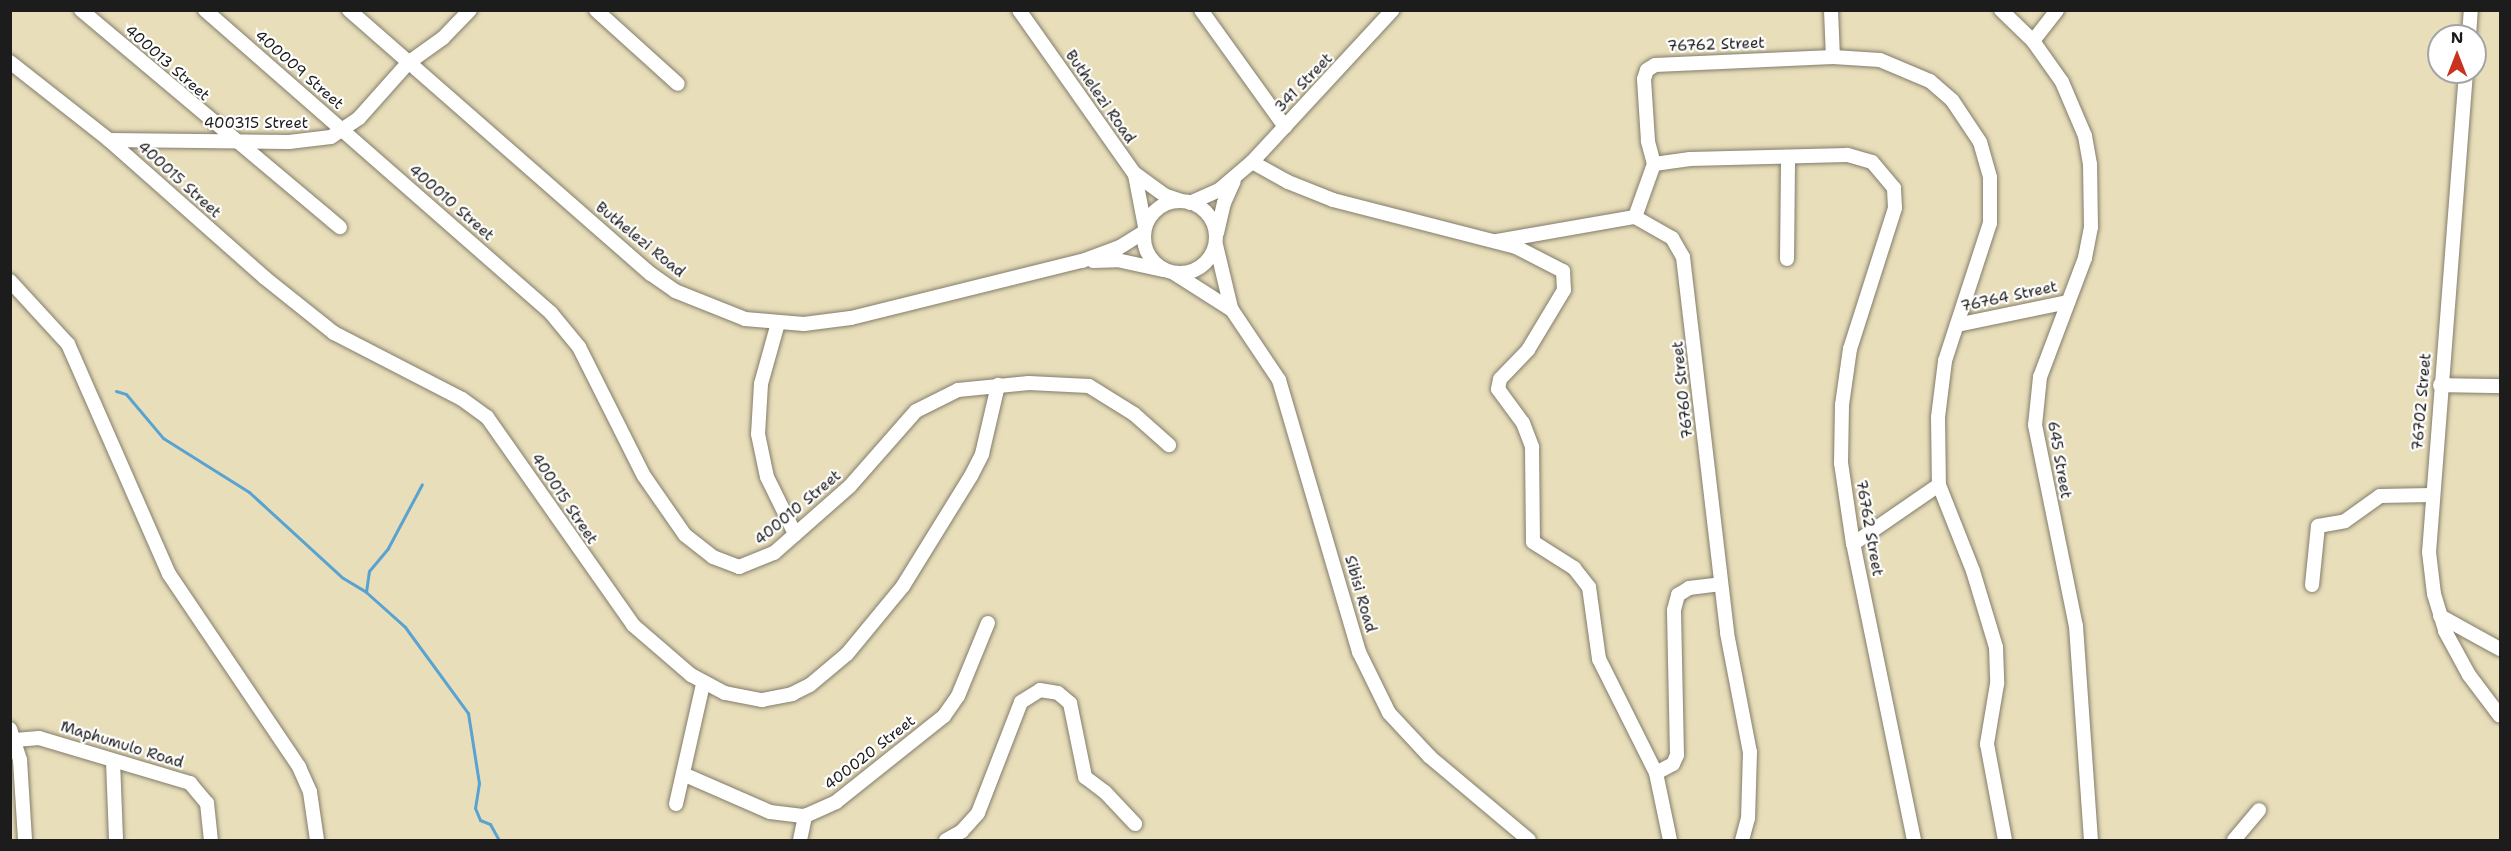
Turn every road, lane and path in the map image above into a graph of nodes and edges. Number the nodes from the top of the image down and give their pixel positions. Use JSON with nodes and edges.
{"nodes":[{"id":1,"x":81,"y":10,"type":"edge"},
{"id":2,"x":205,"y":10,"type":"edge"},
{"id":3,"x":349,"y":10,"type":"edge"},
{"id":4,"x":470,"y":10,"type":"edge"},
{"id":5,"x":596,"y":10,"type":"edge"},
{"id":6,"x":1019,"y":10,"type":"edge"},
{"id":7,"x":1201,"y":10,"type":"edge"},
{"id":8,"x":1393,"y":10,"type":"edge"},
{"id":9,"x":1831,"y":10,"type":"edge"},
{"id":10,"x":2001,"y":10,"type":"edge"},
{"id":11,"x":2057,"y":10,"type":"edge"},
{"id":12,"x":2033,"y":41,"type":"junction"},
{"id":13,"x":1833,"y":57,"type":"junction"},
{"id":14,"x":10,"y":63,"type":"edge"},
{"id":15,"x":408,"y":63,"type":"junction"},
{"id":16,"x":678,"y":84,"type":"dead end"},
{"id":17,"x":2465,"y":84,"type":"edge"},
{"id":18,"x":1285,"y":127,"type":"junction"},
{"id":19,"x":344,"y":131,"type":"junction"},
{"id":20,"x":109,"y":140,"type":"junction"},
{"id":21,"x":232,"y":140,"type":"junction"},
{"id":22,"x":1788,"y":158,"type":"junction"},
{"id":23,"x":1252,"y":162,"type":"junction"},
{"id":24,"x":1654,"y":164,"type":"junction"},
{"id":25,"x":1134,"y":173,"type":"junction"},
{"id":26,"x":1237,"y":176,"type":"junction"},
{"id":27,"x":1186,"y":202,"type":"junction"},
{"id":28,"x":1635,"y":217,"type":"junction"},
{"id":29,"x":340,"y":227,"type":"dead end"},
{"id":30,"x":1145,"y":230,"type":"junction"},
{"id":31,"x":1216,"y":241,"type":"junction"},
{"id":32,"x":1496,"y":242,"type":"junction"},
{"id":33,"x":1787,"y":259,"type":"dead end"},
{"id":34,"x":1082,"y":261,"type":"junction"},
{"id":35,"x":1169,"y":272,"type":"junction"},
{"id":36,"x":10,"y":281,"type":"edge"},
{"id":37,"x":2068,"y":302,"type":"junction"},
{"id":38,"x":1232,"y":310,"type":"junction"},
{"id":39,"x":778,"y":323,"type":"junction"},
{"id":40,"x":1957,"y":325,"type":"junction"},
{"id":41,"x":998,"y":385,"type":"junction"},
{"id":42,"x":2439,"y":385,"type":"junction"},
{"id":43,"x":2500,"y":386,"type":"edge"},
{"id":44,"x":1168,"y":445,"type":"dead end"},
{"id":45,"x":1939,"y":485,"type":"junction"},
{"id":46,"x":2431,"y":495,"type":"junction"},
{"id":47,"x":795,"y":534,"type":"junction"},
{"id":48,"x":1853,"y":544,"type":"junction"},
{"id":49,"x":1721,"y":584,"type":"junction"},
{"id":50,"x":2312,"y":585,"type":"dead end"},
{"id":51,"x":2440,"y":616,"type":"junction"},
{"id":52,"x":988,"y":623,"type":"dead end"},
{"id":53,"x":2500,"y":649,"type":"edge"},
{"id":54,"x":703,"y":684,"type":"junction"},
{"id":55,"x":2500,"y":716,"type":"edge"},
{"id":56,"x":13,"y":734,"type":"edge"},
{"id":57,"x":113,"y":761,"type":"junction"},
{"id":58,"x":1656,"y":773,"type":"junction"},
{"id":59,"x":683,"y":774,"type":"junction"},
{"id":60,"x":676,"y":804,"type":"dead end"},
{"id":61,"x":2259,"y":810,"type":"dead end"},
{"id":62,"x":805,"y":816,"type":"junction"},
{"id":63,"x":1135,"y":825,"type":"dead end"},
{"id":64,"x":25,"y":840,"type":"edge"},
{"id":65,"x":116,"y":840,"type":"edge"},
{"id":66,"x":211,"y":840,"type":"edge"},
{"id":67,"x":317,"y":840,"type":"edge"},
{"id":68,"x":800,"y":840,"type":"edge"},
{"id":69,"x":946,"y":840,"type":"edge"},
{"id":70,"x":1529,"y":840,"type":"edge"},
{"id":71,"x":1670,"y":840,"type":"edge"},
{"id":72,"x":1742,"y":840,"type":"edge"},
{"id":73,"x":1914,"y":840,"type":"edge"},
{"id":74,"x":2005,"y":840,"type":"edge"},
{"id":75,"x":2091,"y":840,"type":"edge"},
{"id":76,"x":2234,"y":840,"type":"edge"}],
"edges":[{"from":1,"to":21,"type":"street","name":"400013 Street"},
{"from":2,"to":19,"type":"street","name":"400009 Street"},
{"from":3,"to":15,"type":"street","name":"Buthelezi Road"},
{"from":4,"to":15,"type":"street"},
{"from":5,"to":16,"type":"street"},
{"from":6,"to":25,"type":"street","name":"Buthelezi Road"},
{"from":7,"to":18,"type":"street"},
{"from":8,"to":18,"type":"street","name":"341 Street"},
{"from":9,"to":13,"type":"street"},
{"from":10,"to":12,"type":"street","name":"645 Street"},
{"from":11,"to":12,"type":"street"},
{"from":12,"to":37,"type":"street","name":"645 Street"},
{"from":13,"to":24,"type":"street","name":"76762 Street"},
{"from":13,"to":40,"type":"street","name":"76762 Street"},
{"from":14,"to":20,"type":"street","name":"400015 Street"},
{"from":15,"to":19,"type":"street"},
{"from":15,"to":39,"type":"street","name":"Buthelezi Road"},
{"from":17,"to":42,"type":"street","name":"76702 Street"},
{"from":18,"to":23,"type":"street","name":"341 Street"},
{"from":19,"to":21,"type":"street","name":"400315 Street"},
{"from":19,"to":47,"type":"street","name":"400010 Street"},
{"from":20,"to":21,"type":"street","name":"400315 Street"},
{"from":20,"to":54,"type":"street","name":"400015 Street"},
{"from":21,"to":29,"type":"street","name":"400013 Street"},
{"from":22,"to":24,"type":"street","name":"76762 Street"},
{"from":22,"to":33,"type":"street"},
{"from":22,"to":48,"type":"street","name":"76762 Street"},
{"from":23,"to":26,"type":"street","name":"341 Street"},
{"from":23,"to":32,"type":"street"},
{"from":24,"to":28,"type":"street"},
{"from":25,"to":27,"type":"street","name":"Buthelezi Road"},
{"from":25,"to":30,"type":"street","name":"Buthelezi Road"},
{"from":26,"to":27,"type":"street","name":"341 Street"},
{"from":26,"to":31,"type":"street","name":"341 Street"},
{"from":27,"to":30,"type":"street","name":"Buthelezi Road"},
{"from":27,"to":31,"type":"street","name":"Buthelezi Road"},
{"from":28,"to":32,"type":"street"},
{"from":28,"to":49,"type":"street","name":"76760 Street"},
{"from":30,"to":34,"type":"street","name":"Buthelezi Road"},
{"from":30,"to":35,"type":"street","name":"Buthelezi Road"},
{"from":31,"to":35,"type":"street","name":"Buthelezi Road"},
{"from":31,"to":38,"type":"street","name":"Sibisi Road"},
{"from":32,"to":58,"type":"street"},
{"from":34,"to":35,"type":"street","name":"Buthelezi Road"},
{"from":34,"to":39,"type":"street","name":"Buthelezi Road"},
{"from":35,"to":38,"type":"street","name":"Sibisi Road"},
{"from":36,"to":67,"type":"street"},
{"from":37,"to":40,"type":"street","name":"76764 Street"},
{"from":37,"to":75,"type":"street","name":"645 Street"},
{"from":38,"to":70,"type":"street","name":"Sibisi Road"},
{"from":39,"to":47,"type":"street"},
{"from":40,"to":45,"type":"street","name":"76762 Street"},
{"from":41,"to":44,"type":"street","name":"400010 Street"},
{"from":41,"to":47,"type":"street","name":"400010 Street"},
{"from":41,"to":54,"type":"street","name":"400015 Street"},
{"from":42,"to":43,"type":"street"},
{"from":42,"to":46,"type":"street","name":"76702 Street"},
{"from":45,"to":48,"type":"street"},
{"from":45,"to":74,"type":"street","name":"76762 Street"},
{"from":46,"to":50,"type":"street"},
{"from":46,"to":51,"type":"street","name":"76702 Street"},
{"from":48,"to":73,"type":"street","name":"76762 Street"},
{"from":49,"to":58,"type":"street"},
{"from":49,"to":72,"type":"street","name":"76760 Street"},
{"from":51,"to":53,"type":"street"},
{"from":51,"to":55,"type":"street","name":"76702 Street"},
{"from":52,"to":62,"type":"street","name":"400020 Street"},
{"from":54,"to":59,"type":"street"},
{"from":56,"to":57,"type":"street","name":"Maphumulo Road"},
{"from":56,"to":64,"type":"street"},
{"from":57,"to":65,"type":"street"},
{"from":57,"to":66,"type":"street","name":"Maphumulo Road"},
{"from":58,"to":71,"type":"street"},
{"from":59,"to":60,"type":"street"},
{"from":59,"to":62,"type":"street"},
{"from":61,"to":76,"type":"street"},
{"from":62,"to":68,"type":"street"},
{"from":63,"to":69,"type":"street"}]}
